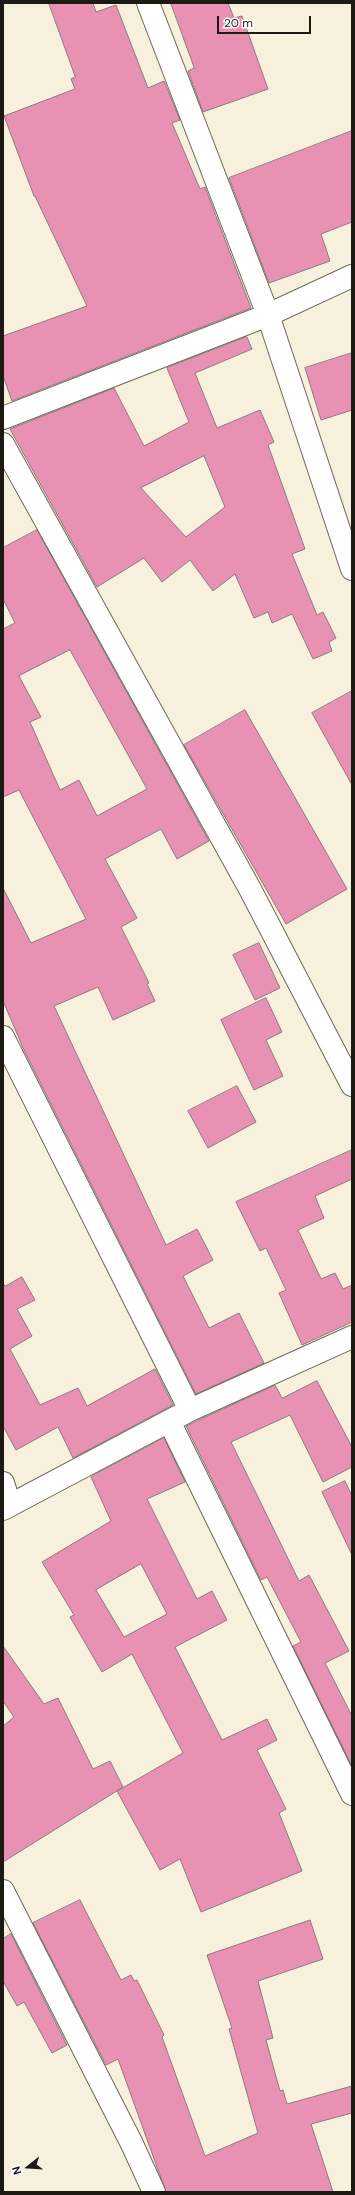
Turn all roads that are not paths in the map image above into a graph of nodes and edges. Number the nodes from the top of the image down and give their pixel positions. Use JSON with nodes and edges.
{"nodes":[{"id":1,"x":148,"y":3,"type":"edge"},
{"id":2,"x":352,"y":276,"type":"edge"},
{"id":3,"x":268,"y":315,"type":"junction"},
{"id":4,"x":3,"y":418,"type":"edge"},
{"id":5,"x":3,"y":444,"type":"edge"},
{"id":6,"x":352,"y":569,"type":"edge"},
{"id":7,"x":3,"y":1037,"type":"edge"},
{"id":8,"x":352,"y":1085,"type":"edge"},
{"id":9,"x":352,"y":1337,"type":"edge"},
{"id":10,"x":190,"y":1410,"type":"junction"},
{"id":11,"x":169,"y":1421,"type":"junction"},
{"id":12,"x":3,"y":1483,"type":"edge"},
{"id":13,"x":7,"y":1507,"type":"edge"},
{"id":14,"x":352,"y":1794,"type":"edge"},
{"id":15,"x":3,"y":1891,"type":"edge"},
{"id":16,"x":154,"y":2192,"type":"edge"}],
"edges":[{"from":1,"to":3,"type":"street"},
{"from":2,"to":3,"type":"street"},
{"from":3,"to":4,"type":"street"},
{"from":3,"to":6,"type":"street"},
{"from":5,"to":8,"type":"street"},
{"from":7,"to":10,"type":"street"},
{"from":9,"to":10,"type":"street"},
{"from":10,"to":11,"type":"street"},
{"from":11,"to":13,"type":"street"},
{"from":11,"to":14,"type":"street"},
{"from":12,"to":13,"type":"street"},
{"from":15,"to":16,"type":"street"}]}
